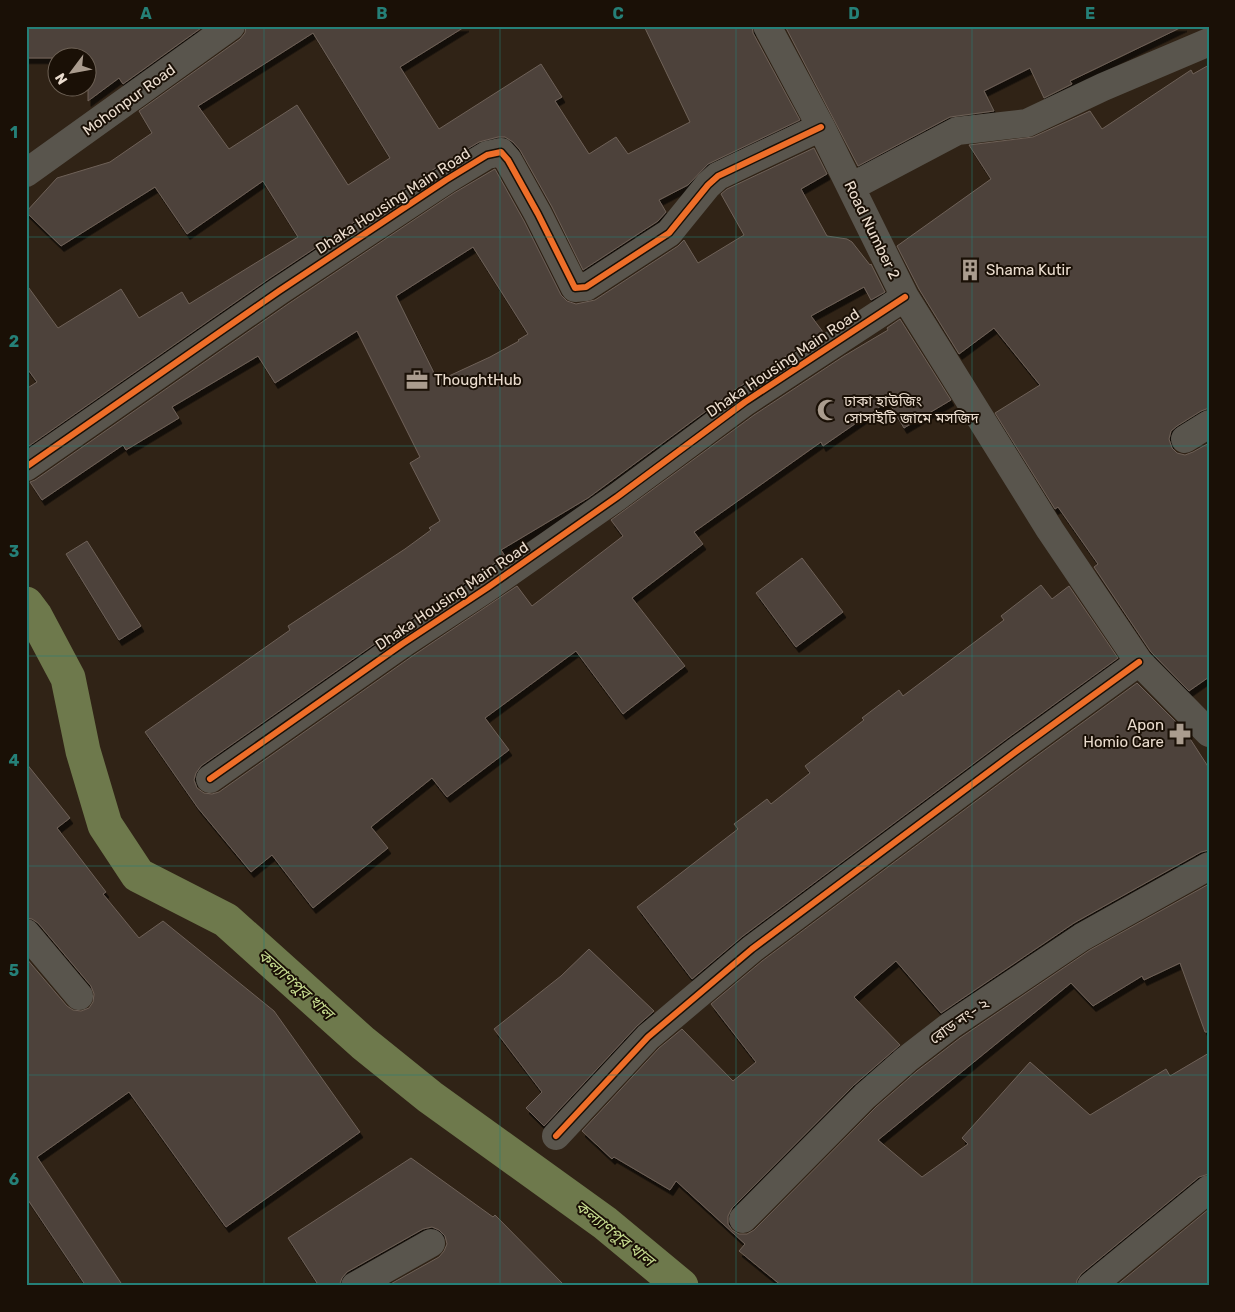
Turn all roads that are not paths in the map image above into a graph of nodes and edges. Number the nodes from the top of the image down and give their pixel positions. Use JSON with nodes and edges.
{"nodes":[{"id":1,"x":231,"y":26,"type":"edge"},
{"id":2,"x":767,"y":26,"type":"edge"},
{"id":3,"x":1209,"y":42,"type":"edge"},
{"id":4,"x":821,"y":127,"type":"junction"},
{"id":5,"x":26,"y":173,"type":"edge"},
{"id":6,"x":850,"y":187,"type":"junction"},
{"id":7,"x":905,"y":297,"type":"junction"},
{"id":8,"x":1209,"y":424,"type":"edge"},
{"id":9,"x":1185,"y":439,"type":"dead end"},
{"id":10,"x":26,"y":467,"type":"edge"},
{"id":11,"x":1140,"y":662,"type":"junction"},
{"id":12,"x":1209,"y":734,"type":"edge"},
{"id":13,"x":210,"y":779,"type":"dead end"},
{"id":14,"x":1209,"y":866,"type":"edge"},
{"id":15,"x":26,"y":933,"type":"edge"},
{"id":16,"x":79,"y":996,"type":"dead end"},
{"id":17,"x":556,"y":1136,"type":"dead end"},
{"id":18,"x":1209,"y":1188,"type":"edge"},
{"id":19,"x":742,"y":1219,"type":"dead end"},
{"id":20,"x":431,"y":1243,"type":"dead end"},
{"id":21,"x":356,"y":1286,"type":"edge"},
{"id":22,"x":1091,"y":1286,"type":"edge"}],
"edges":[{"from":1,"to":5,"type":"street","name":"Mohonpur Road"},
{"from":2,"to":4,"type":"street","name":"Road Number 2"},
{"from":3,"to":6,"type":"street"},
{"from":4,"to":6,"type":"street","name":"Road Number 2"},
{"from":4,"to":10,"type":"street","name":"Dhaka Housing Main Road"},
{"from":6,"to":7,"type":"street","name":"Road Number 2"},
{"from":7,"to":11,"type":"street","name":"Road Number 2"},
{"from":7,"to":13,"type":"street","name":"Dhaka Housing Main Road"},
{"from":8,"to":9,"type":"street"},
{"from":11,"to":12,"type":"street","name":"Road Number 2"},
{"from":11,"to":17,"type":"street"},
{"from":14,"to":19,"type":"street","name":"রোড নং- ২"},
{"from":15,"to":16,"type":"street"},
{"from":18,"to":22,"type":"street"},
{"from":20,"to":21,"type":"street"}]}
